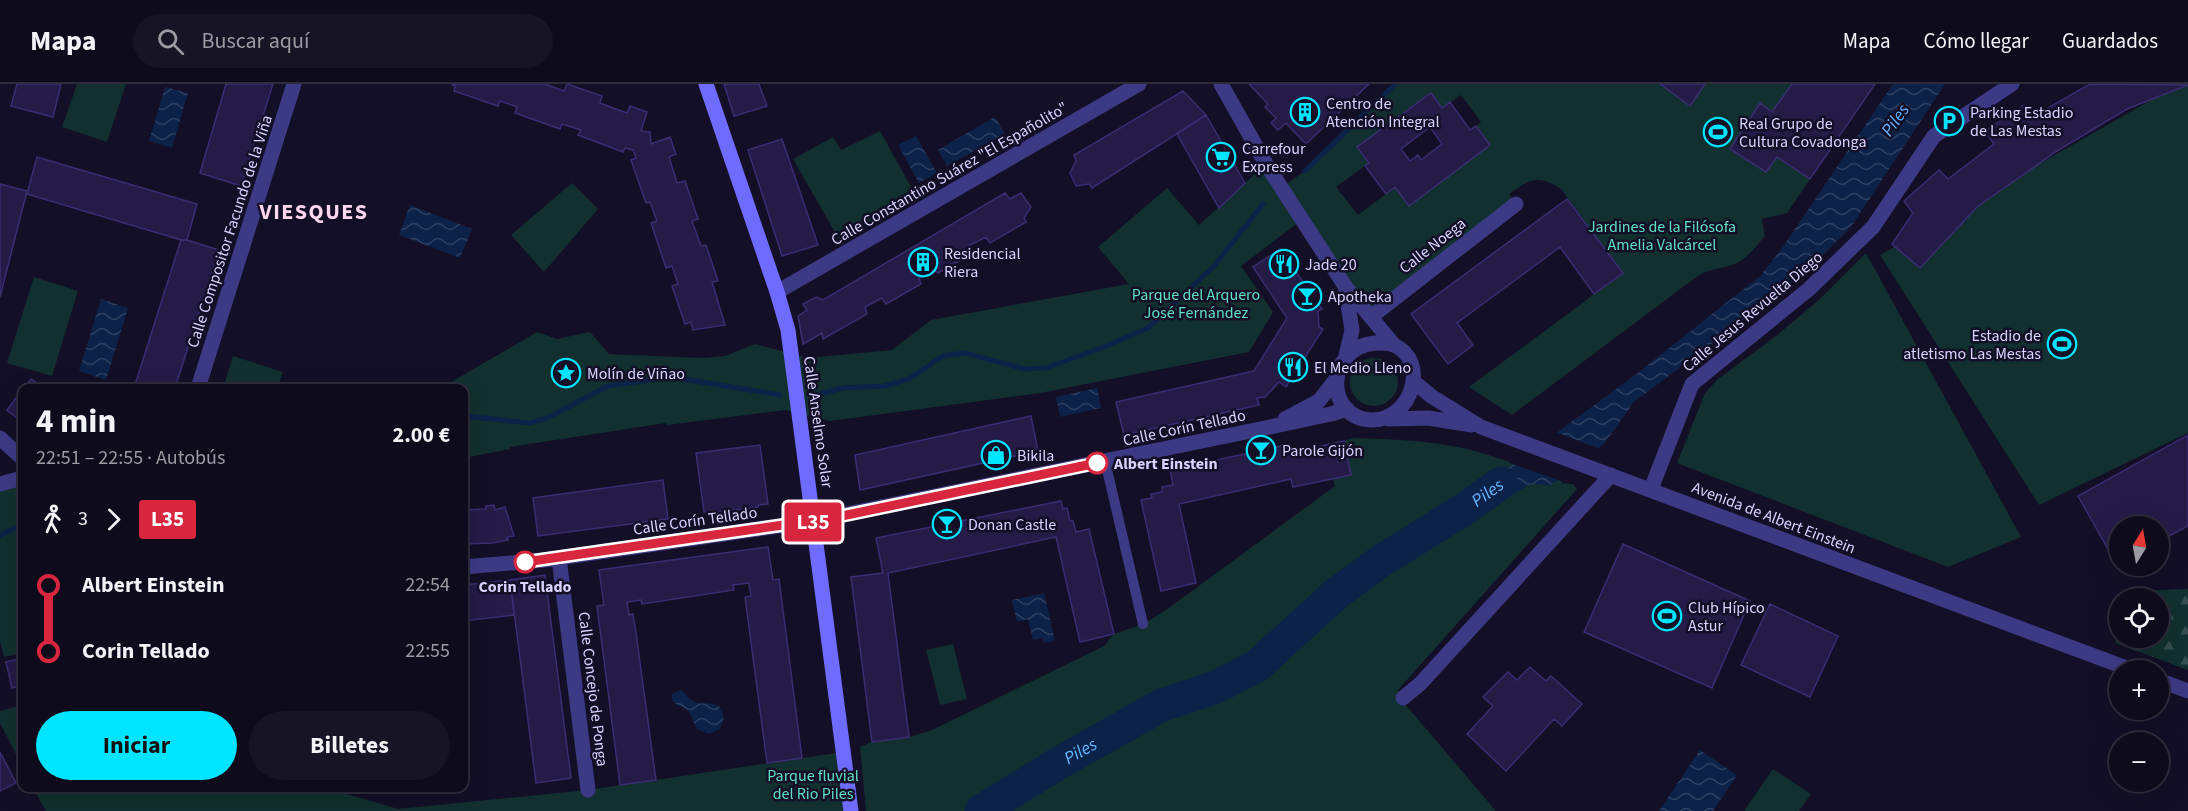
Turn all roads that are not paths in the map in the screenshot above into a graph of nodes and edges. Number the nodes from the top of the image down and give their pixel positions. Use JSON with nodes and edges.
{"nodes":[{"id":1,"x":294,"y":84,"type":"edge"},
{"id":2,"x":706,"y":84,"type":"edge"},
{"id":3,"x":1139,"y":84,"type":"edge"},
{"id":4,"x":1221,"y":84,"type":"edge"},
{"id":5,"x":2012,"y":84,"type":"edge"},
{"id":6,"x":1516,"y":204,"type":"dead end"},
{"id":7,"x":1345,"y":286,"type":"junction"},
{"id":8,"x":777,"y":292,"type":"junction"},
{"id":9,"x":1372,"y":316,"type":"junction"},
{"id":10,"x":1394,"y":345,"type":"junction"},
{"id":11,"x":1346,"y":356,"type":"junction"},
{"id":12,"x":1336,"y":379,"type":"junction"},
{"id":13,"x":1413,"y":381,"type":"junction"},
{"id":14,"x":199,"y":384,"type":"edge"},
{"id":15,"x":1347,"y":409,"type":"junction"},
{"id":16,"x":1384,"y":419,"type":"junction"},
{"id":17,"x":1270,"y":427,"type":"junction"},
{"id":18,"x":1481,"y":427,"type":"junction"},
{"id":19,"x":0,"y":438,"type":"edge"},
{"id":20,"x":18,"y":454,"type":"edge"},
{"id":21,"x":1105,"y":461,"type":"junction"},
{"id":22,"x":1611,"y":475,"type":"junction"},
{"id":23,"x":18,"y":479,"type":"edge"},
{"id":24,"x":0,"y":484,"type":"edge"},
{"id":25,"x":1651,"y":489,"type":"junction"},
{"id":26,"x":813,"y":521,"type":"junction"},
{"id":27,"x":559,"y":558,"type":"junction"},
{"id":28,"x":468,"y":567,"type":"edge"},
{"id":29,"x":1143,"y":624,"type":"dead end"},
{"id":30,"x":2109,"y":661,"type":"edge"},
{"id":31,"x":2169,"y":684,"type":"edge"},
{"id":32,"x":2188,"y":691,"type":"edge"},
{"id":33,"x":1403,"y":698,"type":"dead end"},
{"id":34,"x":588,"y":790,"type":"dead end"},
{"id":35,"x":851,"y":811,"type":"edge"}],
"edges":[{"from":1,"to":14,"type":"street","name":"Calle Compositor Facundo de la Viña"},
{"from":2,"to":8,"type":"main road","name":"Calle Anselmo Solar"},
{"from":3,"to":8,"type":"street","name":"Calle Constantino Suárez \"El Españolito\""},
{"from":4,"to":7,"type":"street"},
{"from":5,"to":25,"type":"street","name":"Calle Jesus Revuelta Diego"},
{"from":6,"to":9,"type":"street","name":"Calle Noega"},
{"from":7,"to":9,"type":"street"},
{"from":7,"to":11,"type":"street"},
{"from":8,"to":26,"type":"main road","name":"Calle Anselmo Solar"},
{"from":9,"to":10,"type":"street"},
{"from":10,"to":11,"type":"street"},
{"from":10,"to":13,"type":"street"},
{"from":11,"to":12,"type":"street"},
{"from":12,"to":15,"type":"street"},
{"from":12,"to":17,"type":"street","name":"Calle Corín Tellado"},
{"from":13,"to":16,"type":"street"},
{"from":13,"to":18,"type":"street","name":"Avenida de Albert Einstein"},
{"from":15,"to":16,"type":"street"},
{"from":15,"to":17,"type":"street","name":"Calle Corín Tellado"},
{"from":16,"to":18,"type":"street"},
{"from":17,"to":21,"type":"street","name":"Calle Corín Tellado"},
{"from":18,"to":22,"type":"street","name":"Avenida de Albert Einstein"},
{"from":19,"to":20,"type":"street"},
{"from":21,"to":26,"type":"street","name":"Calle Corín Tellado"},
{"from":21,"to":29,"type":"street","name":"Calle Corín Tellado"},
{"from":22,"to":25,"type":"street","name":"Avenida de Albert Einstein"},
{"from":22,"to":33,"type":"street"},
{"from":23,"to":24,"type":"street"},
{"from":25,"to":30,"type":"street","name":"Avenida de Albert Einstein"},
{"from":26,"to":27,"type":"street","name":"Calle Corín Tellado"},
{"from":26,"to":35,"type":"main road","name":"Calle Anselmo Solar"},
{"from":27,"to":28,"type":"street","name":"Calle Corín Tellado"},
{"from":27,"to":34,"type":"street","name":"Calle Concejo de Ponga"},
{"from":31,"to":32,"type":"street"}]}
